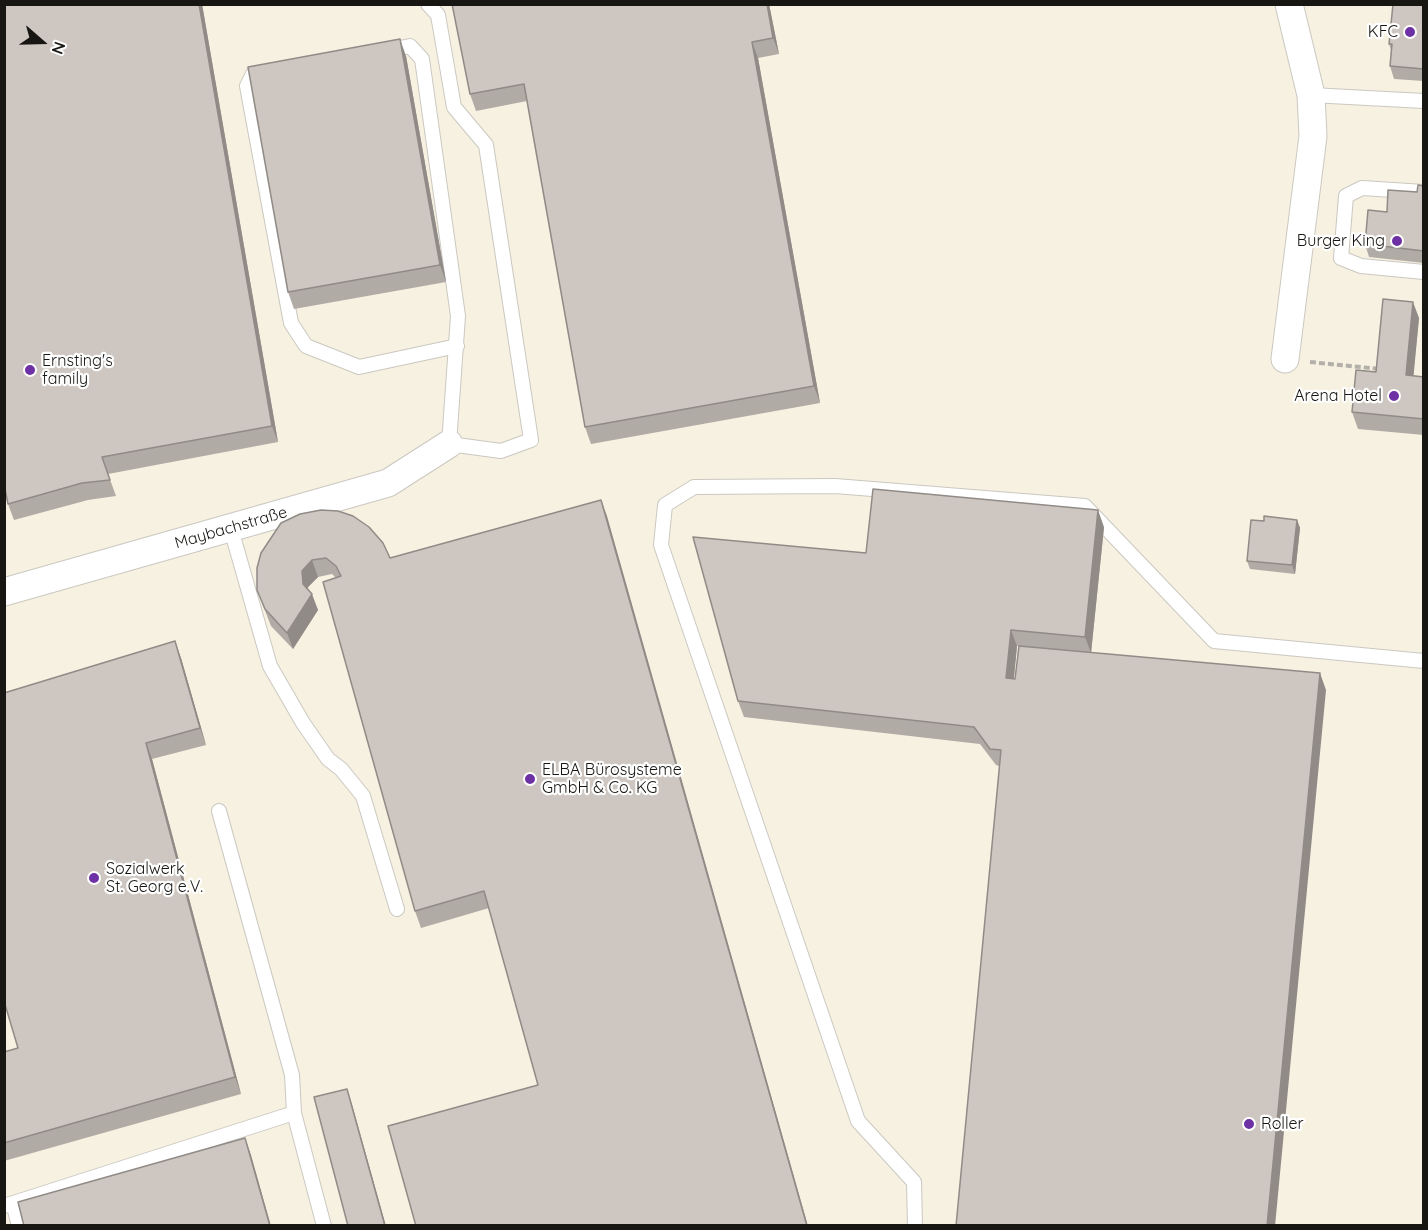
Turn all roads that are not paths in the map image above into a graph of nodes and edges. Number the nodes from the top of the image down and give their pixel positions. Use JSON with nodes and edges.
{"nodes":[{"id":1,"x":428,"y":4,"type":"edge"},
{"id":2,"x":1294,"y":7,"type":"edge"},
{"id":3,"x":365,"y":54,"type":"edge"},
{"id":4,"x":276,"y":70,"type":"edge"},
{"id":5,"x":1311,"y":95,"type":"junction"},
{"id":6,"x":1424,"y":101,"type":"edge"},
{"id":7,"x":1424,"y":192,"type":"edge"},
{"id":8,"x":1424,"y":272,"type":"edge"},
{"id":9,"x":457,"y":346,"type":"junction"},
{"id":10,"x":1285,"y":359,"type":"road end"},
{"id":11,"x":449,"y":444,"type":"junction"},
{"id":12,"x":231,"y":529,"type":"junction"},
{"id":13,"x":4,"y":592,"type":"edge"},
{"id":14,"x":1424,"y":661,"type":"edge"},
{"id":15,"x":219,"y":811,"type":"dead end"},
{"id":16,"x":397,"y":909,"type":"dead end"},
{"id":17,"x":294,"y":1113,"type":"junction"},
{"id":18,"x":9,"y":1204,"type":"edge"},
{"id":19,"x":19,"y":1226,"type":"edge"},
{"id":20,"x":324,"y":1226,"type":"edge"},
{"id":21,"x":915,"y":1226,"type":"edge"}],
"edges":[{"from":1,"to":11,"type":"lane"},
{"from":2,"to":5,"type":"street"},
{"from":3,"to":9,"type":"lane"},
{"from":4,"to":9,"type":"lane"},
{"from":5,"to":6,"type":"lane"},
{"from":5,"to":10,"type":"street"},
{"from":7,"to":8,"type":"lane"},
{"from":9,"to":11,"type":"lane"},
{"from":11,"to":12,"type":"street","name":"Maybachstraße"},
{"from":12,"to":13,"type":"street","name":"Maybachstraße"},
{"from":12,"to":16,"type":"lane"},
{"from":14,"to":21,"type":"lane"},
{"from":15,"to":17,"type":"lane"},
{"from":17,"to":18,"type":"lane"},
{"from":17,"to":20,"type":"lane"},
{"from":18,"to":19,"type":"lane"}]}
